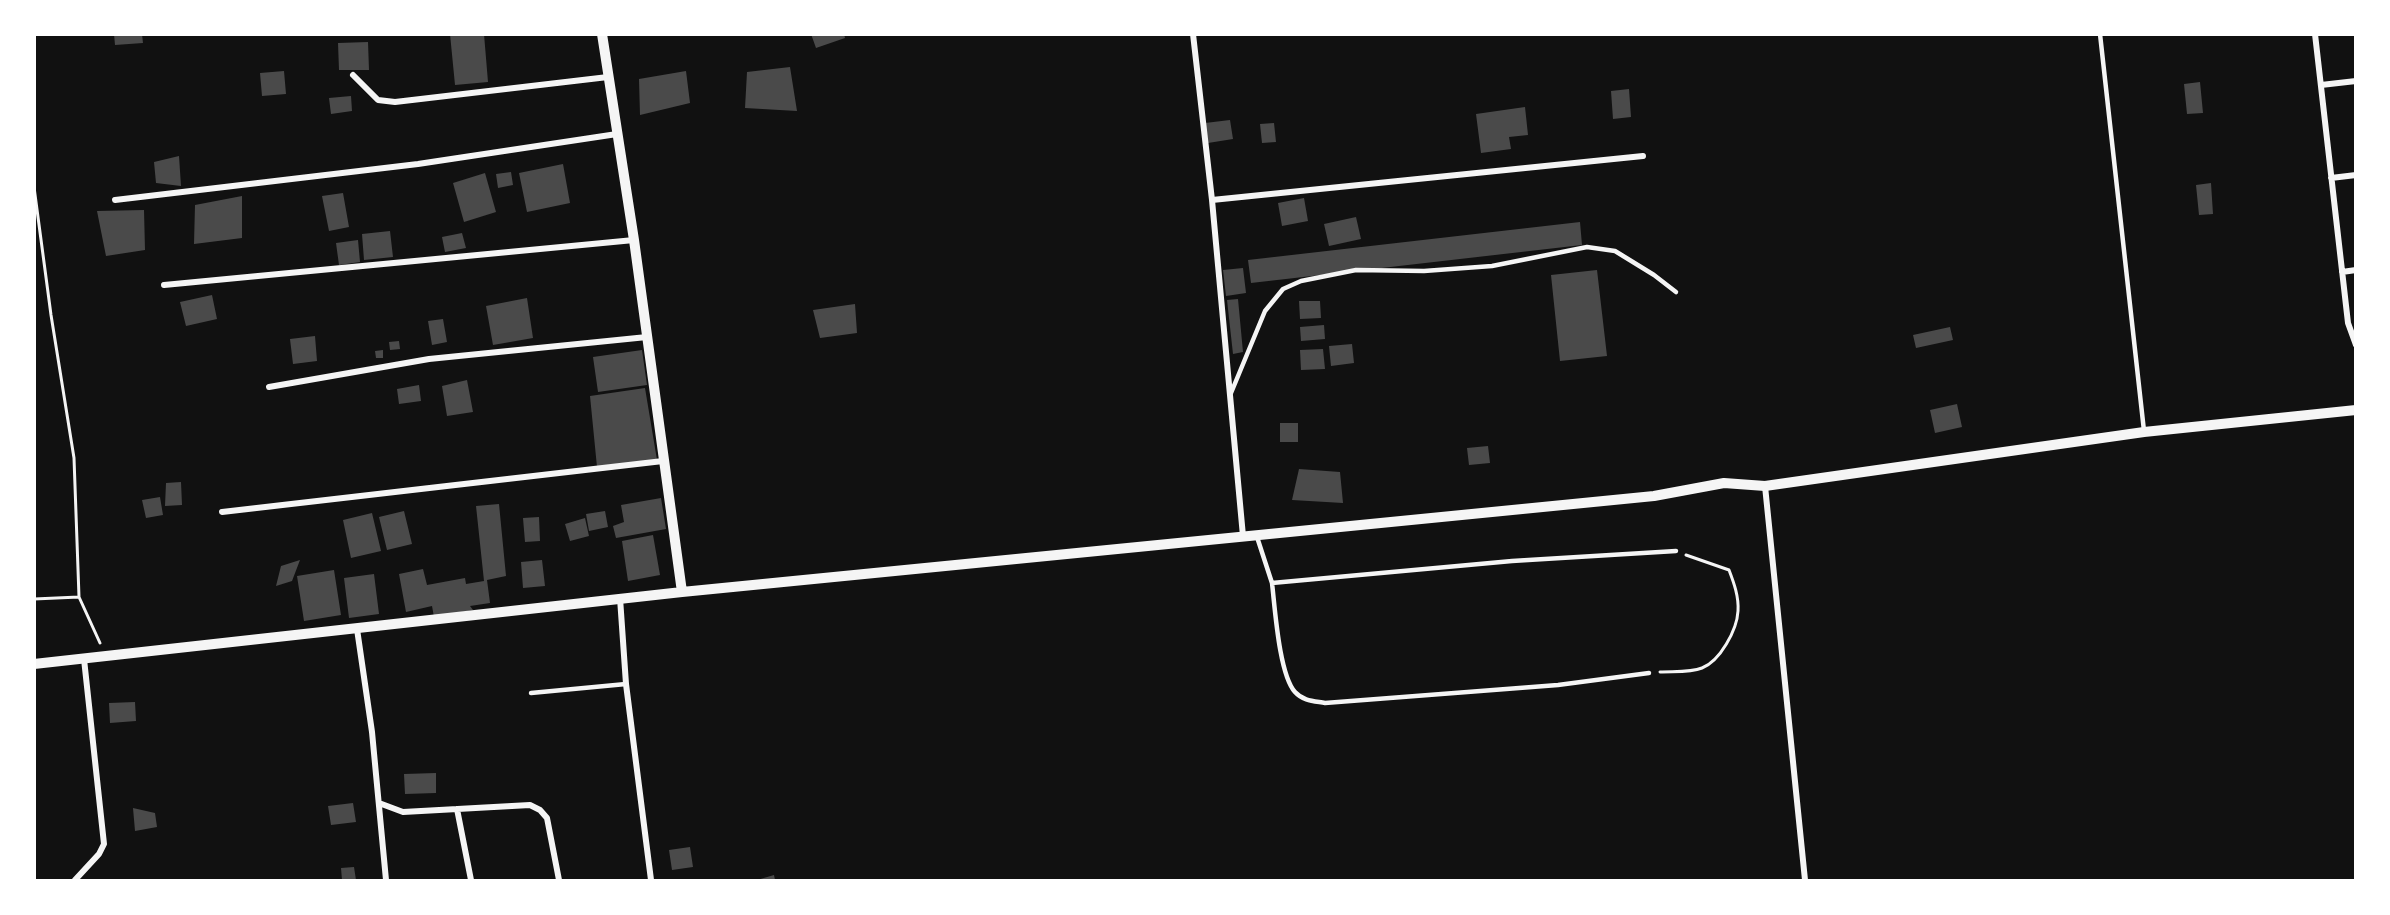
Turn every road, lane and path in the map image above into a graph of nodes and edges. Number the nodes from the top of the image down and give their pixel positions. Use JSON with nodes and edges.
{"nodes":[{"id":1,"x":602,"y":34,"type":"edge"},
{"id":2,"x":1193,"y":34,"type":"edge"},
{"id":3,"x":2100,"y":34,"type":"edge"},
{"id":4,"x":2315,"y":34,"type":"edge"},
{"id":5,"x":354,"y":75,"type":"dead end"},
{"id":6,"x":608,"y":77,"type":"junction"},
{"id":7,"x":2355,"y":81,"type":"edge"},
{"id":8,"x":2320,"y":85,"type":"junction"},
{"id":9,"x":617,"y":134,"type":"junction"},
{"id":10,"x":1643,"y":156,"type":"dead end"},
{"id":11,"x":2355,"y":175,"type":"edge"},
{"id":12,"x":2331,"y":178,"type":"junction"},
{"id":13,"x":34,"y":187,"type":"edge"},
{"id":14,"x":115,"y":200,"type":"dead end"},
{"id":15,"x":1212,"y":200,"type":"junction"},
{"id":16,"x":634,"y":240,"type":"junction"},
{"id":17,"x":2355,"y":270,"type":"edge"},
{"id":18,"x":2342,"y":272,"type":"junction"},
{"id":19,"x":164,"y":285,"type":"dead end"},
{"id":20,"x":1676,"y":292,"type":"dead end"},
{"id":21,"x":647,"y":337,"type":"junction"},
{"id":22,"x":2355,"y":345,"type":"edge"},
{"id":23,"x":269,"y":387,"type":"dead end"},
{"id":24,"x":1229,"y":398,"type":"junction"},
{"id":25,"x":2355,"y":410,"type":"edge"},
{"id":26,"x":2144,"y":432,"type":"junction"},
{"id":27,"x":663,"y":461,"type":"junction"},
{"id":28,"x":1765,"y":486,"type":"junction"},
{"id":29,"x":222,"y":512,"type":"dead end"},
{"id":30,"x":1257,"y":535,"type":"junction"},
{"id":31,"x":1243,"y":536,"type":"junction"},
{"id":32,"x":1676,"y":551,"type":"joint"},
{"id":33,"x":1272,"y":583,"type":"junction"},
{"id":34,"x":682,"y":592,"type":"junction"},
{"id":35,"x":79,"y":597,"type":"junction"},
{"id":36,"x":620,"y":598,"type":"junction"},
{"id":37,"x":34,"y":599,"type":"edge"},
{"id":38,"x":357,"y":629,"type":"junction"},
{"id":39,"x":105,"y":656,"type":"junction"},
{"id":40,"x":84,"y":659,"type":"junction"},
{"id":41,"x":34,"y":664,"type":"edge"},
{"id":42,"x":1649,"y":673,"type":"joint"},
{"id":43,"x":626,"y":684,"type":"junction"},
{"id":44,"x":531,"y":693,"type":"dead end"},
{"id":45,"x":379,"y":803,"type":"junction"},
{"id":46,"x":458,"y":809,"type":"junction"},
{"id":47,"x":75,"y":880,"type":"edge"},
{"id":48,"x":386,"y":880,"type":"edge"},
{"id":49,"x":471,"y":880,"type":"edge"},
{"id":50,"x":559,"y":880,"type":"edge"},
{"id":51,"x":651,"y":880,"type":"edge"},
{"id":52,"x":1804,"y":880,"type":"edge"}],
"edges":[{"from":1,"to":6,"type":"street"},
{"from":2,"to":15,"type":"street"},
{"from":3,"to":26,"type":"lane"},
{"from":4,"to":8,"type":"street"},
{"from":5,"to":6,"type":"street"},
{"from":6,"to":9,"type":"street"},
{"from":7,"to":8,"type":"street"},
{"from":8,"to":12,"type":"street"},
{"from":9,"to":14,"type":"street"},
{"from":9,"to":16,"type":"street"},
{"from":10,"to":15,"type":"street"},
{"from":11,"to":12,"type":"street"},
{"from":12,"to":18,"type":"street"},
{"from":13,"to":35,"type":"path"},
{"from":15,"to":24,"type":"street"},
{"from":16,"to":19,"type":"street"},
{"from":16,"to":21,"type":"street"},
{"from":17,"to":18,"type":"street"},
{"from":18,"to":22,"type":"street"},
{"from":20,"to":24,"type":"lane"},
{"from":21,"to":23,"type":"street"},
{"from":21,"to":27,"type":"street"},
{"from":24,"to":31,"type":"street"},
{"from":25,"to":26,"type":"street"},
{"from":26,"to":28,"type":"street"},
{"from":27,"to":29,"type":"street"},
{"from":27,"to":34,"type":"street"},
{"from":28,"to":30,"type":"street"},
{"from":28,"to":52,"type":"street"},
{"from":30,"to":31,"type":"street"},
{"from":30,"to":33,"type":"lane"},
{"from":31,"to":34,"type":"street"},
{"from":32,"to":33,"type":"lane"},
{"from":32,"to":42,"type":"path"},
{"from":33,"to":42,"type":"lane"},
{"from":34,"to":36,"type":"street"},
{"from":35,"to":37,"type":"path"},
{"from":35,"to":39,"type":"path"},
{"from":36,"to":38,"type":"street"},
{"from":36,"to":43,"type":"street"},
{"from":38,"to":39,"type":"street"},
{"from":38,"to":45,"type":"street"},
{"from":39,"to":40,"type":"street"},
{"from":40,"to":41,"type":"street"},
{"from":40,"to":47,"type":"street"},
{"from":43,"to":44,"type":"lane"},
{"from":43,"to":51,"type":"street"},
{"from":45,"to":46,"type":"street"},
{"from":45,"to":48,"type":"street"},
{"from":46,"to":49,"type":"street"},
{"from":46,"to":50,"type":"street"}]}
